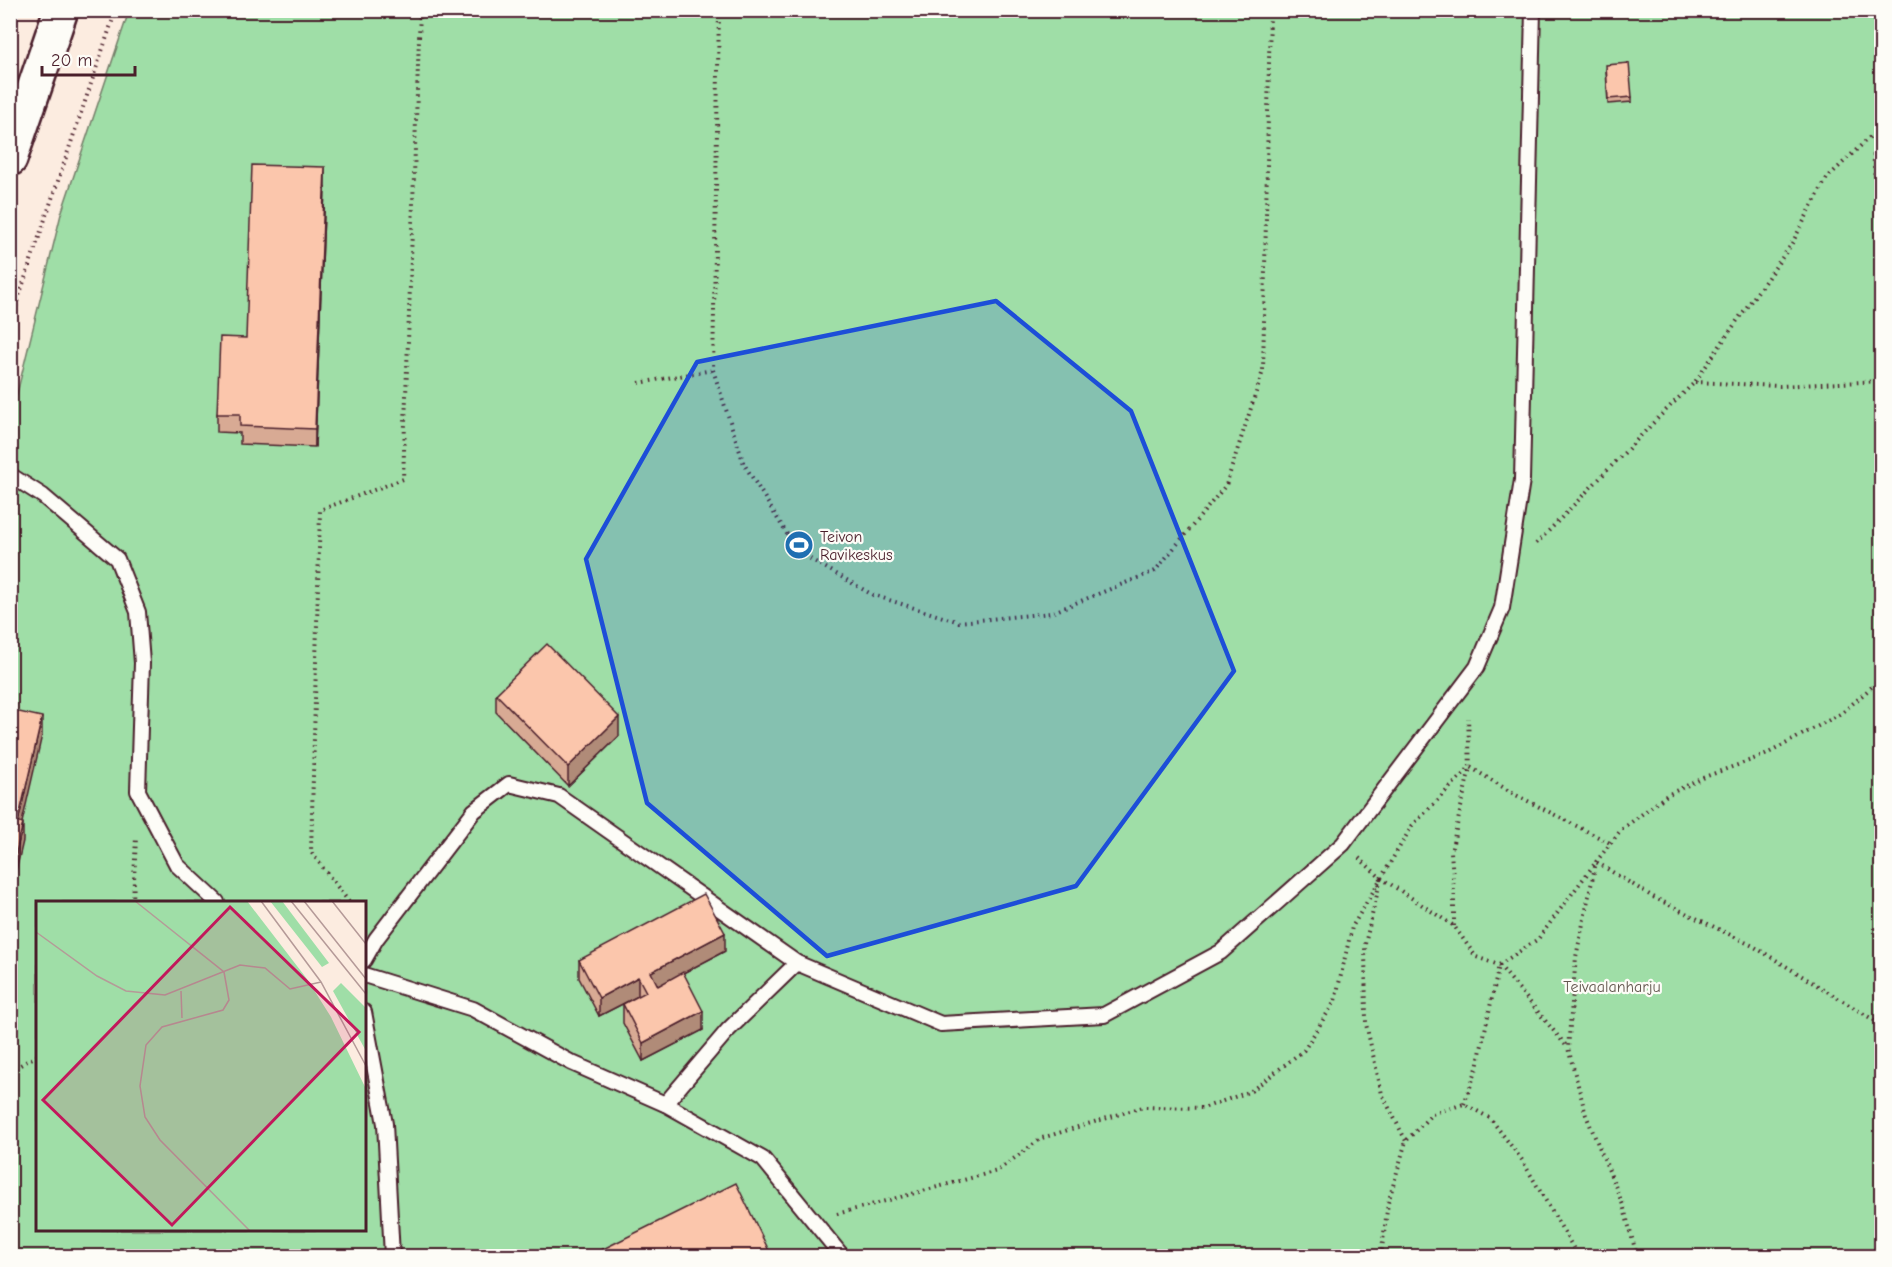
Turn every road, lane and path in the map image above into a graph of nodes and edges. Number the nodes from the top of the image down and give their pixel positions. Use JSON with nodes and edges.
{"nodes":[{"id":1,"x":60,"y":10,"type":"edge"},
{"id":2,"x":117,"y":10,"type":"edge"},
{"id":3,"x":420,"y":10,"type":"edge"},
{"id":4,"x":719,"y":10,"type":"edge"},
{"id":5,"x":1270,"y":10,"type":"edge"},
{"id":6,"x":1533,"y":10,"type":"edge"},
{"id":7,"x":1881,"y":101,"type":"edge"},
{"id":8,"x":1874,"y":133,"type":"junction"},
{"id":9,"x":10,"y":159,"type":"edge"},
{"id":10,"x":1881,"y":214,"type":"edge"},
{"id":11,"x":10,"y":330,"type":"edge"},
{"id":12,"x":713,"y":370,"type":"junction"},
{"id":13,"x":1881,"y":381,"type":"edge"},
{"id":14,"x":1695,"y":382,"type":"junction"},
{"id":15,"x":639,"y":383,"type":"dead end"},
{"id":16,"x":10,"y":475,"type":"edge"},
{"id":17,"x":1533,"y":547,"type":"dead end"},
{"id":18,"x":1477,"y":667,"type":"junction"},
{"id":19,"x":1881,"y":678,"type":"edge"},
{"id":20,"x":1470,"y":767,"type":"junction"},
{"id":21,"x":138,"y":791,"type":"junction"},
{"id":22,"x":1610,"y":843,"type":"junction"},
{"id":23,"x":1343,"y":844,"type":"junction"},
{"id":24,"x":1596,"y":862,"type":"junction"},
{"id":25,"x":1381,"y":878,"type":"junction"},
{"id":26,"x":133,"y":901,"type":"edge"},
{"id":27,"x":215,"y":901,"type":"edge"},
{"id":28,"x":348,"y":901,"type":"edge"},
{"id":29,"x":1454,"y":926,"type":"junction"},
{"id":30,"x":366,"y":956,"type":"edge"},
{"id":31,"x":797,"y":963,"type":"junction"},
{"id":32,"x":1499,"y":965,"type":"junction"},
{"id":33,"x":366,"y":976,"type":"edge"},
{"id":34,"x":366,"y":1023,"type":"edge"},
{"id":35,"x":1881,"y":1025,"type":"edge"},
{"id":36,"x":1568,"y":1048,"type":"junction"},
{"id":37,"x":36,"y":1056,"type":"edge"},
{"id":38,"x":10,"y":1071,"type":"edge"},
{"id":39,"x":665,"y":1104,"type":"junction"},
{"id":40,"x":1464,"y":1104,"type":"junction"},
{"id":41,"x":1406,"y":1141,"type":"junction"},
{"id":42,"x":813,"y":1220,"type":"junction"},
{"id":43,"x":392,"y":1257,"type":"edge"},
{"id":44,"x":842,"y":1257,"type":"edge"},
{"id":45,"x":1381,"y":1257,"type":"edge"},
{"id":46,"x":1578,"y":1257,"type":"edge"},
{"id":47,"x":1637,"y":1257,"type":"edge"}],
"edges":[{"from":1,"to":9,"type":"main road"},
{"from":2,"to":11,"type":"path"},
{"from":3,"to":28,"type":"path"},
{"from":4,"to":12,"type":"path"},
{"from":5,"to":12,"type":"path"},
{"from":6,"to":18,"type":"lane"},
{"from":7,"to":8,"type":"path"},
{"from":8,"to":10,"type":"path"},
{"from":8,"to":14,"type":"path"},
{"from":12,"to":15,"type":"path"},
{"from":13,"to":14,"type":"path"},
{"from":14,"to":17,"type":"path"},
{"from":16,"to":21,"type":"lane"},
{"from":18,"to":20,"type":"path"},
{"from":18,"to":23,"type":"lane"},
{"from":19,"to":22,"type":"path"},
{"from":20,"to":22,"type":"path"},
{"from":20,"to":25,"type":"path"},
{"from":20,"to":29,"type":"path"},
{"from":21,"to":26,"type":"path"},
{"from":21,"to":27,"type":"lane"},
{"from":22,"to":24,"type":"path"},
{"from":23,"to":25,"type":"path"},
{"from":23,"to":31,"type":"lane"},
{"from":24,"to":32,"type":"path"},
{"from":24,"to":35,"type":"path"},
{"from":24,"to":36,"type":"path"},
{"from":25,"to":29,"type":"path"},
{"from":25,"to":41,"type":"path"},
{"from":25,"to":42,"type":"path"},
{"from":29,"to":32,"type":"path"},
{"from":30,"to":31,"type":"lane"},
{"from":31,"to":39,"type":"lane"},
{"from":32,"to":36,"type":"path"},
{"from":32,"to":40,"type":"path"},
{"from":33,"to":39,"type":"lane"},
{"from":34,"to":43,"type":"lane"},
{"from":36,"to":47,"type":"path"},
{"from":37,"to":38,"type":"path"},
{"from":39,"to":42,"type":"lane"},
{"from":40,"to":41,"type":"path"},
{"from":40,"to":46,"type":"path"},
{"from":41,"to":45,"type":"path"},
{"from":42,"to":44,"type":"lane"}]}
